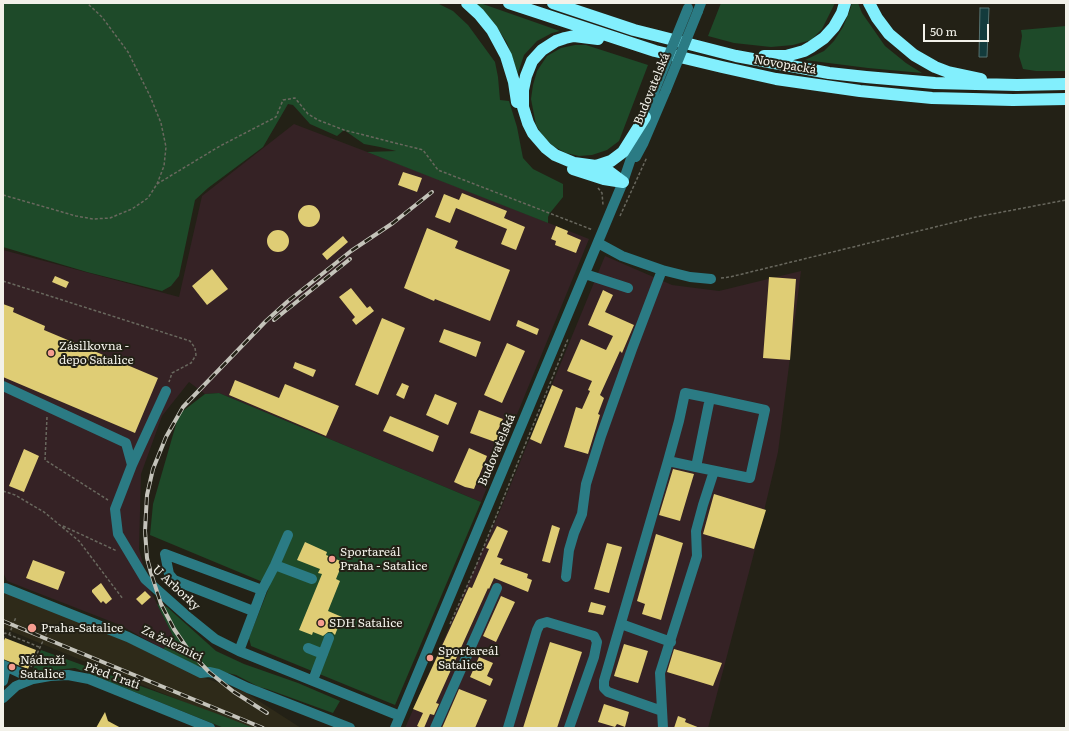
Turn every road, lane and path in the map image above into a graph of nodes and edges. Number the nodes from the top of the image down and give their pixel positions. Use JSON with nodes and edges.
{"nodes":[{"id":1,"x":87,"y":3,"type":"edge"},
{"id":2,"x":467,"y":3,"type":"edge"},
{"id":3,"x":509,"y":3,"type":"edge"},
{"id":4,"x":553,"y":3,"type":"edge"},
{"id":5,"x":845,"y":3,"type":"edge"},
{"id":6,"x":868,"y":3,"type":"edge"},
{"id":7,"x":694,"y":6,"type":"edge"},
{"id":8,"x":630,"y":44,"type":"junction"},
{"id":9,"x":736,"y":56,"type":"junction"},
{"id":10,"x":1066,"y":84,"type":"edge"},
{"id":11,"x":1017,"y":85,"type":"junction"},
{"id":12,"x":661,"y":89,"type":"junction"},
{"id":13,"x":1066,"y":99,"type":"edge"},
{"id":14,"x":645,"y":117,"type":"junction"},
{"id":15,"x":649,"y":154,"type":"dead end"},
{"id":16,"x":596,"y":166,"type":"junction"},
{"id":17,"x":623,"y":182,"type":"junction"},
{"id":18,"x":157,"y":184,"type":"junction"},
{"id":19,"x":597,"y":187,"type":"dead end"},
{"id":20,"x":3,"y":195,"type":"edge"},
{"id":21,"x":1066,"y":200,"type":"edge"},
{"id":22,"x":602,"y":209,"type":"dead end"},
{"id":23,"x":618,"y":220,"type":"dead end"},
{"id":24,"x":596,"y":225,"type":"dead end"},
{"id":25,"x":598,"y":243,"type":"junction"},
{"id":26,"x":662,"y":270,"type":"junction"},
{"id":27,"x":585,"y":274,"type":"junction"},
{"id":28,"x":711,"y":279,"type":"joint"},
{"id":29,"x":3,"y":281,"type":"edge"},
{"id":30,"x":628,"y":288,"type":"dead end"},
{"id":31,"x":570,"y":335,"type":"dead end"},
{"id":32,"x":3,"y":386,"type":"edge"},
{"id":33,"x":166,"y":391,"type":"joint"},
{"id":34,"x":710,"y":398,"type":"junction"},
{"id":35,"x":49,"y":407,"type":"junction"},
{"id":36,"x":668,"y":461,"type":"junction"},
{"id":37,"x":132,"y":465,"type":"junction"},
{"id":38,"x":696,"y":467,"type":"junction"},
{"id":39,"x":714,"y":471,"type":"junction"},
{"id":40,"x":3,"y":490,"type":"edge"},
{"id":41,"x":116,"y":509,"type":"junction"},
{"id":42,"x":59,"y":524,"type":"junction"},
{"id":43,"x":288,"y":535,"type":"dead end"},
{"id":44,"x":132,"y":558,"type":"junction"},
{"id":45,"x":275,"y":565,"type":"junction"},
{"id":46,"x":566,"y":576,"type":"dead end"},
{"id":47,"x":312,"y":580,"type":"dead end"},
{"id":48,"x":5,"y":588,"type":"dead end"},
{"id":49,"x":497,"y":588,"type":"dead end"},
{"id":50,"x":262,"y":590,"type":"junction"},
{"id":51,"x":123,"y":599,"type":"dead end"},
{"id":52,"x":253,"y":611,"type":"junction"},
{"id":53,"x":16,"y":617,"type":"dead end"},
{"id":54,"x":450,"y":623,"type":"dead end"},
{"id":55,"x":621,"y":624,"type":"junction"},
{"id":56,"x":48,"y":630,"type":"dead end"},
{"id":57,"x":9,"y":635,"type":"junction"},
{"id":58,"x":329,"y":638,"type":"dead end"},
{"id":59,"x":3,"y":639,"type":"edge"},
{"id":60,"x":671,"y":642,"type":"junction"},
{"id":61,"x":39,"y":647,"type":"junction"},
{"id":62,"x":308,"y":648,"type":"dead end"},
{"id":63,"x":239,"y":651,"type":"junction"},
{"id":64,"x":323,"y":654,"type":"junction"},
{"id":65,"x":5,"y":666,"type":"edge"},
{"id":66,"x":30,"y":678,"type":"junction"},
{"id":67,"x":314,"y":680,"type":"junction"},
{"id":68,"x":3,"y":681,"type":"edge"},
{"id":69,"x":3,"y":698,"type":"edge"},
{"id":70,"x":662,"y":711,"type":"junction"},
{"id":71,"x":400,"y":716,"type":"junction"},
{"id":72,"x":210,"y":728,"type":"edge"},
{"id":73,"x":350,"y":728,"type":"edge"},
{"id":74,"x":396,"y":728,"type":"edge"},
{"id":75,"x":435,"y":728,"type":"edge"},
{"id":76,"x":508,"y":728,"type":"edge"},
{"id":77,"x":569,"y":728,"type":"edge"},
{"id":78,"x":663,"y":728,"type":"edge"}],
"edges":[{"from":1,"to":18,"type":"path"},
{"from":2,"to":17,"type":"highway"},
{"from":3,"to":8,"type":"highway","name":"Novopacká"},
{"from":4,"to":9,"type":"highway","name":"Novopacká"},
{"from":5,"to":9,"type":"highway"},
{"from":6,"to":11,"type":"highway"},
{"from":7,"to":12,"type":"street","name":"Budovatelská","bridge":true},
{"from":8,"to":13,"type":"highway","name":"Novopacká"},
{"from":8,"to":16,"type":"highway"},
{"from":9,"to":11,"type":"highway","name":"Novopacká"},
{"from":10,"to":11,"type":"highway","name":"Novopacká"},
{"from":12,"to":14,"type":"street","name":"Budovatelská"},
{"from":12,"to":17,"type":"street","name":"Budovatelská"},
{"from":14,"to":16,"type":"highway"},
{"from":14,"to":17,"type":"street","name":"Budovatelská"},
{"from":15,"to":23,"type":"path"},
{"from":16,"to":17,"type":"highway"},
{"from":17,"to":25,"type":"street","name":"Budovatelská"},
{"from":18,"to":20,"type":"path"},
{"from":18,"to":24,"type":"path"},
{"from":19,"to":22,"type":"path"},
{"from":21,"to":28,"type":"path"},
{"from":25,"to":26,"type":"street"},
{"from":25,"to":27,"type":"street","name":"Budovatelská"},
{"from":26,"to":28,"type":"street"},
{"from":26,"to":46,"type":"street"},
{"from":27,"to":30,"type":"street"},
{"from":27,"to":71,"type":"street","name":"Budovatelská"},
{"from":29,"to":33,"type":"path"},
{"from":31,"to":54,"type":"path"},
{"from":32,"to":35,"type":"street"},
{"from":33,"to":37,"type":"street","name":"U Arborky"},
{"from":34,"to":36,"type":"street"},
{"from":34,"to":38,"type":"street"},
{"from":34,"to":39,"type":"street"},
{"from":35,"to":37,"type":"street"},
{"from":35,"to":41,"type":"path"},
{"from":36,"to":38,"type":"street"},
{"from":36,"to":55,"type":"street"},
{"from":37,"to":41,"type":"street","name":"U Arborky"},
{"from":38,"to":39,"type":"street"},
{"from":39,"to":60,"type":"street"},
{"from":40,"to":42,"type":"path"},
{"from":41,"to":44,"type":"street","name":"U Arborky"},
{"from":42,"to":44,"type":"path"},
{"from":42,"to":51,"type":"path"},
{"from":43,"to":45,"type":"street"},
{"from":44,"to":63,"type":"street","name":"U Arborky"},
{"from":45,"to":47,"type":"street"},
{"from":45,"to":50,"type":"street"},
{"from":48,"to":73,"type":"street","name":"Za železnicí"},
{"from":49,"to":75,"type":"street"},
{"from":50,"to":52,"type":"street"},
{"from":50,"to":52,"type":"street"},
{"from":52,"to":63,"type":"street"},
{"from":53,"to":57,"type":"path"},
{"from":55,"to":60,"type":"street"},
{"from":55,"to":70,"type":"street"},
{"from":56,"to":61,"type":"path"},
{"from":57,"to":59,"type":"path"},
{"from":57,"to":61,"type":"path"},
{"from":58,"to":64,"type":"street"},
{"from":60,"to":70,"type":"street"},
{"from":61,"to":66,"type":"path"},
{"from":62,"to":64,"type":"street"},
{"from":63,"to":67,"type":"street","name":"U Arborky"},
{"from":64,"to":67,"type":"street"},
{"from":65,"to":66,"type":"street"},
{"from":65,"to":68,"type":"street"},
{"from":66,"to":69,"type":"street","name":"Před Tratí"},
{"from":66,"to":72,"type":"street","name":"Před Tratí"},
{"from":67,"to":71,"type":"street","name":"U Arborky"},
{"from":70,"to":78,"type":"street"},
{"from":71,"to":74,"type":"street","name":"Budovatelská"},
{"from":76,"to":77,"type":"street"}]}
